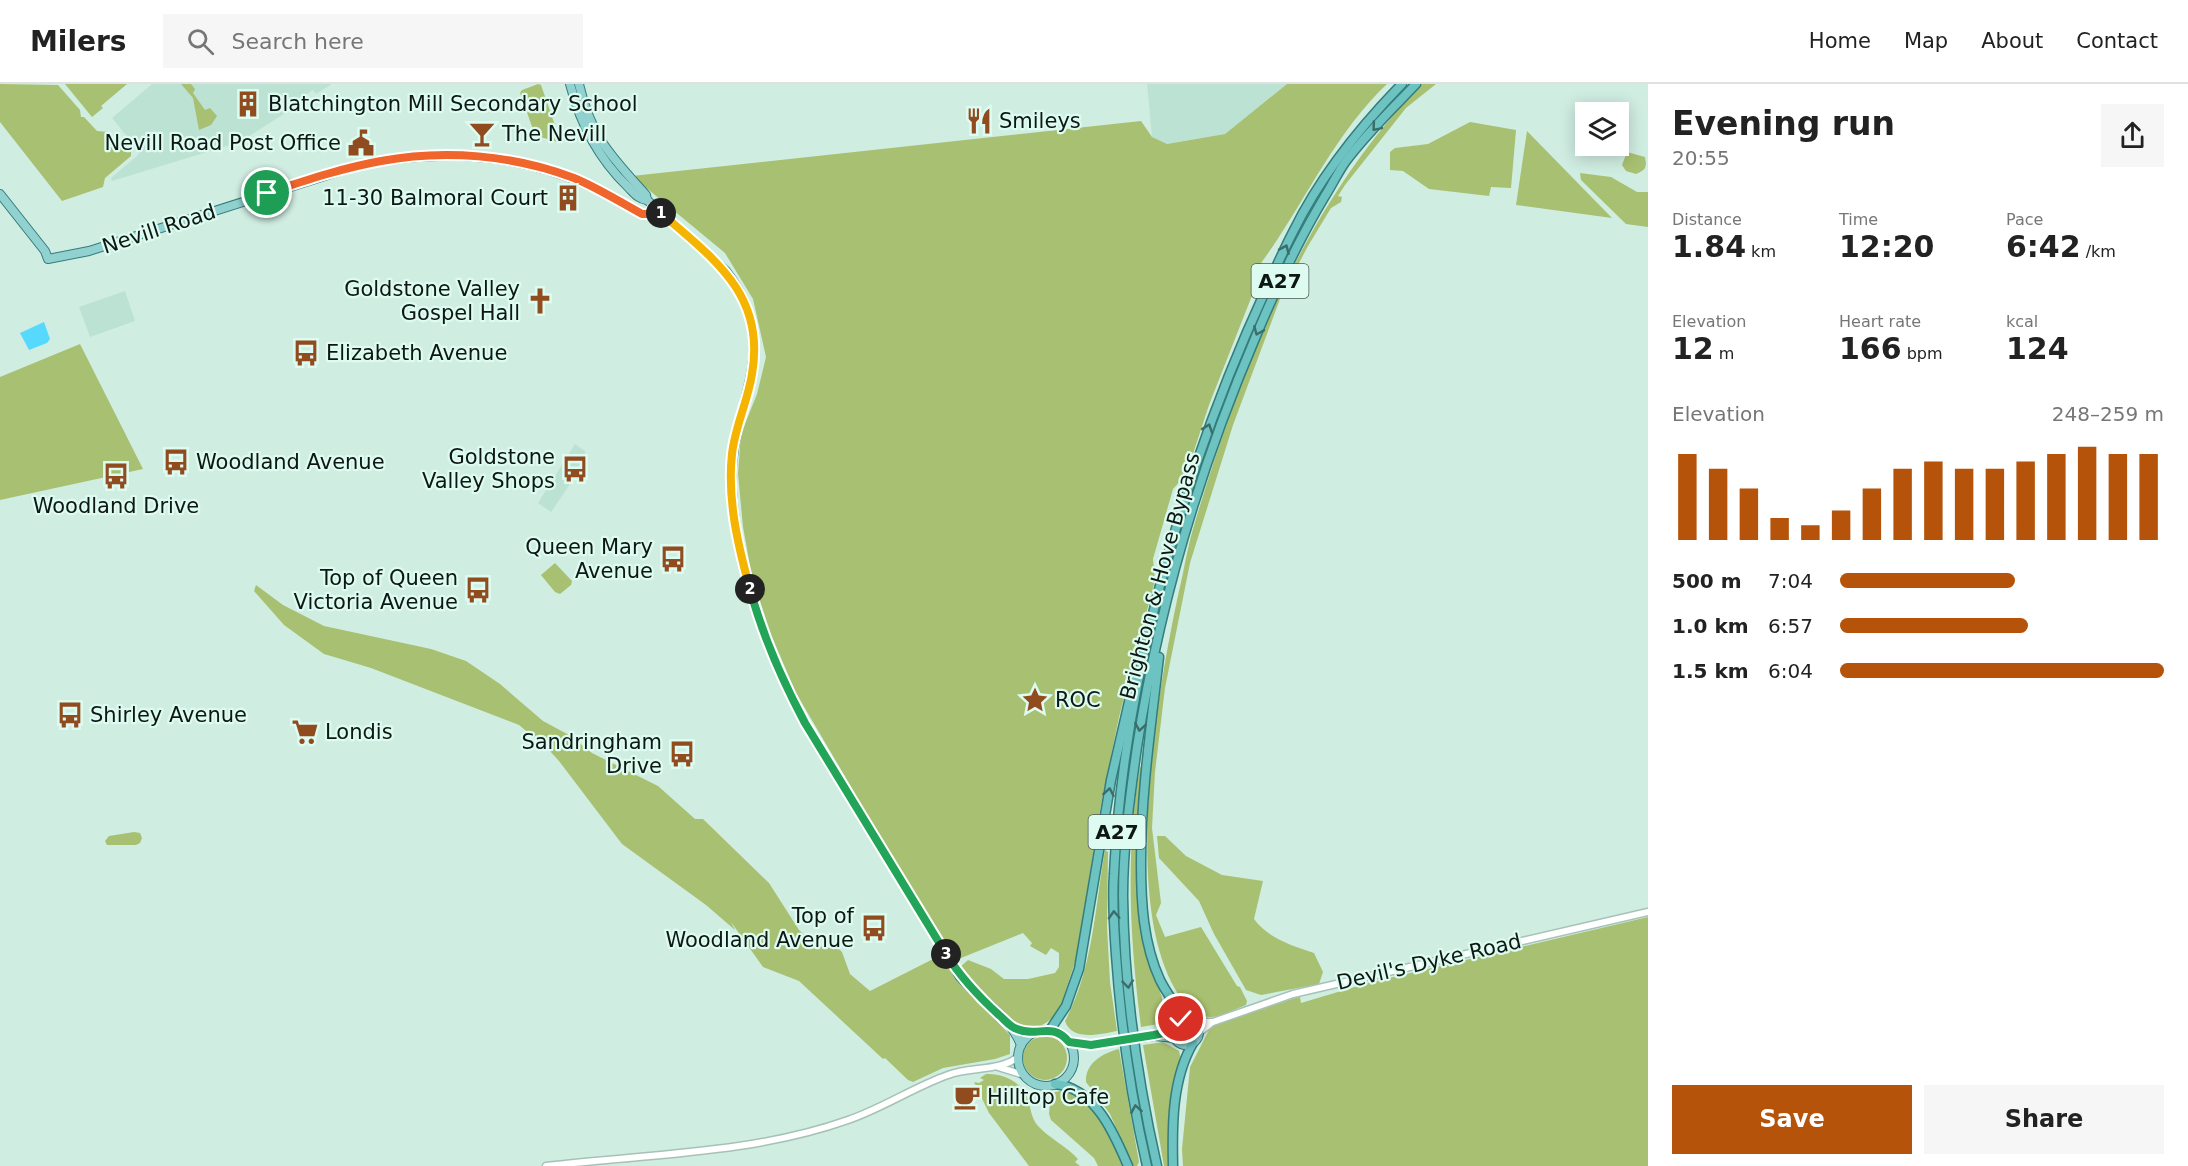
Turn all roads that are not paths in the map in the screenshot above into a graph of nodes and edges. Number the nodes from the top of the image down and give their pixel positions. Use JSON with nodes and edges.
{"nodes":[{"id":1,"x":570,"y":84,"type":"edge"},
{"id":2,"x":579,"y":84,"type":"edge"},
{"id":3,"x":1402,"y":84,"type":"edge"},
{"id":4,"x":1416,"y":84,"type":"edge"},
{"id":5,"x":586,"y":122,"type":"junction"},
{"id":6,"x":0,"y":194,"type":"edge"},
{"id":7,"x":654,"y":207,"type":"junction"},
{"id":8,"x":1166,"y":609,"type":"junction"},
{"id":9,"x":1146,"y":646,"type":"junction"},
{"id":10,"x":1648,"y":912,"type":"edge"},
{"id":11,"x":1185,"y":1018,"type":"junction"},
{"id":12,"x":1196,"y":1022,"type":"junction"},
{"id":13,"x":1213,"y":1022,"type":"junction"},
{"id":14,"x":1014,"y":1028,"type":"junction"},
{"id":15,"x":1173,"y":1029,"type":"junction"},
{"id":16,"x":1050,"y":1030,"type":"junction"},
{"id":17,"x":1200,"y":1032,"type":"junction"},
{"id":18,"x":1032,"y":1033,"type":"junction"},
{"id":19,"x":1154,"y":1035,"type":"junction"},
{"id":20,"x":1174,"y":1038,"type":"junction"},
{"id":21,"x":1069,"y":1042,"type":"junction"},
{"id":22,"x":1193,"y":1043,"type":"junction"},
{"id":23,"x":1021,"y":1045,"type":"junction"},
{"id":24,"x":1091,"y":1045,"type":"junction"},
{"id":25,"x":1018,"y":1056,"type":"junction"},
{"id":26,"x":1074,"y":1058,"type":"junction"},
{"id":27,"x":996,"y":1066,"type":"junction"},
{"id":28,"x":1024,"y":1075,"type":"junction"},
{"id":29,"x":1055,"y":1084,"type":"junction"},
{"id":30,"x":546,"y":1166,"type":"edge"},
{"id":31,"x":1128,"y":1166,"type":"edge"},
{"id":32,"x":1147,"y":1166,"type":"edge"},
{"id":33,"x":1156,"y":1166,"type":"edge"},
{"id":34,"x":1173,"y":1166,"type":"edge"}],
"edges":[{"from":1,"to":5,"type":"main road"},
{"from":2,"to":5,"type":"main road"},
{"from":9,"to":3,"type":"highway","name":"Brighton & Hove Bypass","number":"A27","one_way":true},
{"from":4,"to":8,"type":"highway","name":"Brighton & Hove Bypass","number":"A27","one_way":true},
{"from":5,"to":7,"type":"main road"},
{"from":6,"to":7,"type":"main road","name":"Nevill Road"},
{"from":7,"to":14,"type":"main road"},
{"from":8,"to":11,"type":"highway","number":"A27"},
{"from":8,"to":33,"type":"highway","name":"Brighton & Hove Bypass","number":"A27","one_way":true},
{"from":16,"to":9,"type":"highway","number":"A27","one_way":true},
{"from":32,"to":9,"type":"highway","name":"Brighton & Hove Bypass","number":"A27","one_way":true},
{"from":10,"to":13,"type":"street","name":"Devil's Dyke Road"},
{"from":11,"to":12,"type":"main road"},
{"from":11,"to":15,"type":"main road"},
{"from":12,"to":13,"type":"street","name":"Devil's Dyke Road"},
{"from":12,"to":17,"type":"main road"},
{"from":13,"to":17,"type":"street","name":"Devil's Dyke Road"},
{"from":14,"to":18,"type":"main road"},
{"from":14,"to":23,"type":"main road"},
{"from":15,"to":19,"type":"main road"},
{"from":15,"to":20,"type":"main road"},
{"from":16,"to":18,"type":"main road"},
{"from":16,"to":21,"type":"main road"},
{"from":17,"to":22,"type":"main road"},
{"from":18,"to":23,"type":"main road"},
{"from":19,"to":20,"type":"main road"},
{"from":19,"to":24,"type":"main road","bridge":true},
{"from":20,"to":22,"type":"main road"},
{"from":21,"to":24,"type":"main road"},
{"from":21,"to":26,"type":"main road"},
{"from":22,"to":34,"type":"highway"},
{"from":23,"to":25,"type":"main road"},
{"from":24,"to":26,"type":"main road"},
{"from":25,"to":27,"type":"street"},
{"from":25,"to":28,"type":"main road"},
{"from":26,"to":29,"type":"main road"},
{"from":27,"to":28,"type":"street"},
{"from":27,"to":30,"type":"street"},
{"from":28,"to":29,"type":"main road"},
{"from":29,"to":31,"type":"highway"}]}
